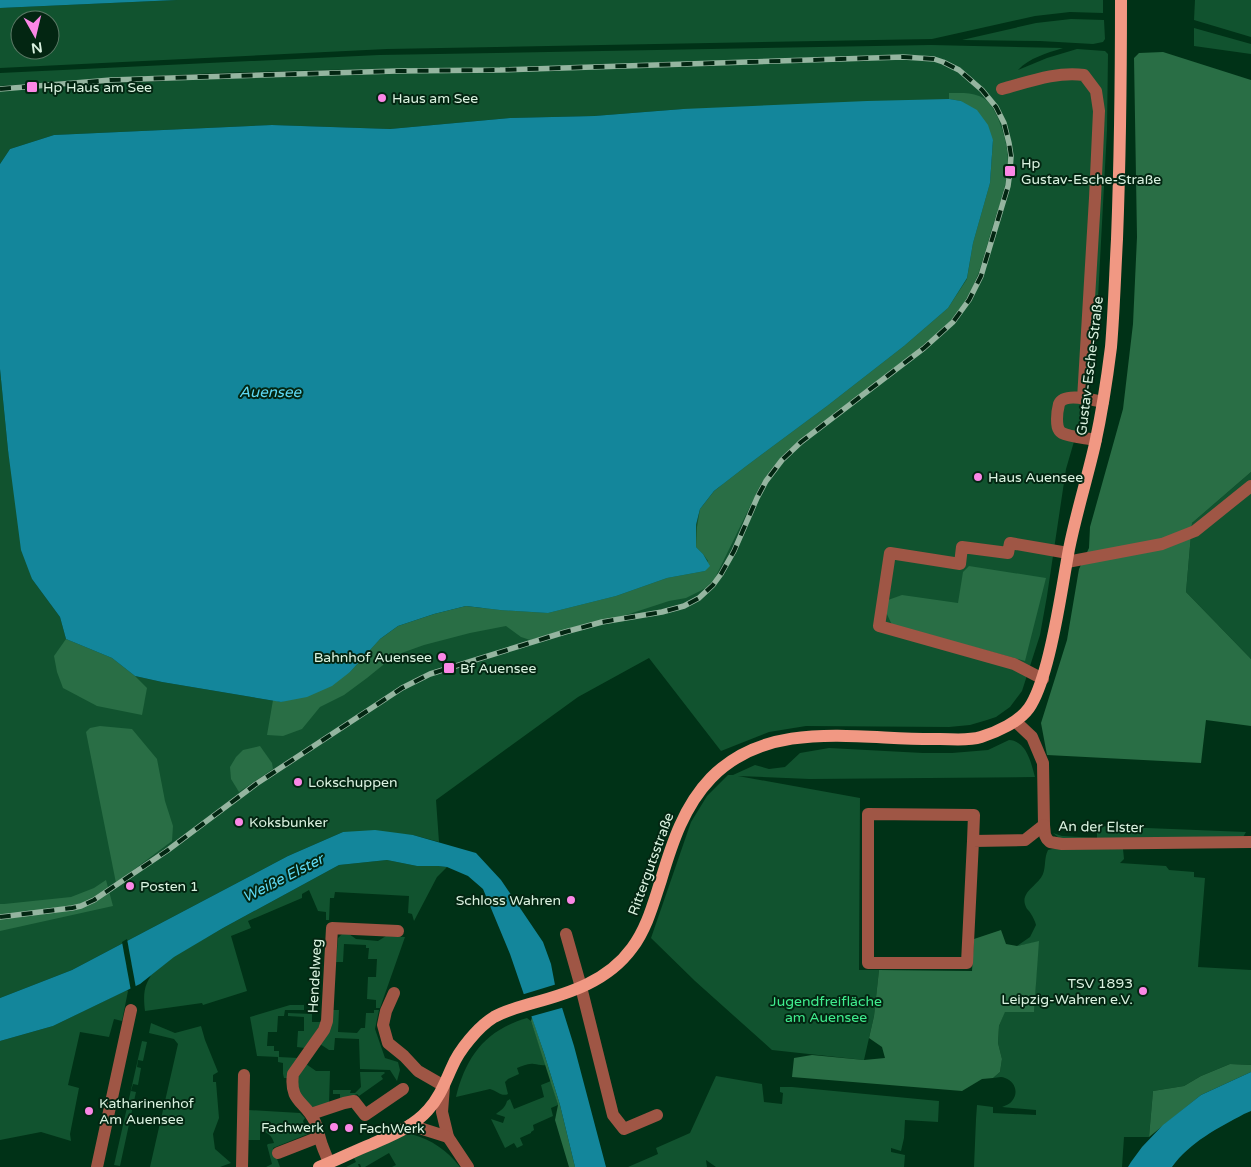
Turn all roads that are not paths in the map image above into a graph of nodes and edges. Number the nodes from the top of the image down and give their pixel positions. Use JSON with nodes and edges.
{"nodes":[{"id":1,"x":1121,"y":0,"type":"edge"},
{"id":2,"x":1002,"y":89,"type":"dead end"},
{"id":3,"x":1082,"y":399,"type":"junction"},
{"id":4,"x":1103,"y":402,"type":"junction"},
{"id":5,"x":1096,"y":440,"type":"junction"},
{"id":6,"x":1251,"y":486,"type":"edge"},
{"id":7,"x":1068,"y":557,"type":"junction"},
{"id":8,"x":1043,"y":679,"type":"junction"},
{"id":9,"x":1016,"y":722,"type":"junction"},
{"id":10,"x":1044,"y":825,"type":"junction"},
{"id":11,"x":973,"y":840,"type":"junction"},
{"id":12,"x":1251,"y":842,"type":"edge"},
{"id":13,"x":398,"y":931,"type":"dead end"},
{"id":14,"x":566,"y":934,"type":"dead end"},
{"id":15,"x":581,"y":987,"type":"junction"},
{"id":16,"x":394,"y":993,"type":"dead end"},
{"id":17,"x":131,"y":1010,"type":"dead end"},
{"id":18,"x":244,"y":1075,"type":"dead end"},
{"id":19,"x":444,"y":1086,"type":"junction"},
{"id":20,"x":403,"y":1089,"type":"dead end"},
{"id":21,"x":311,"y":1114,"type":"junction"},
{"id":22,"x":657,"y":1115,"type":"dead end"},
{"id":23,"x":410,"y":1125,"type":"junction"},
{"id":24,"x":320,"y":1137,"type":"junction"},
{"id":25,"x":448,"y":1137,"type":"junction"},
{"id":26,"x":278,"y":1153,"type":"dead end"},
{"id":27,"x":324,"y":1165,"type":"edge"},
{"id":28,"x":97,"y":1167,"type":"edge"},
{"id":29,"x":242,"y":1167,"type":"edge"},
{"id":30,"x":468,"y":1167,"type":"edge"}],
"edges":[{"from":1,"to":4,"type":"main road","name":"Gustav-Esche-Straße"},
{"from":2,"to":3,"type":"street"},
{"from":3,"to":4,"type":"street"},
{"from":3,"to":5,"type":"street"},
{"from":4,"to":5,"type":"main road","name":"Gustav-Esche-Straße"},
{"from":5,"to":7,"type":"main road","name":"Gustav-Esche-Straße"},
{"from":6,"to":7,"type":"street"},
{"from":7,"to":8,"type":"main road","name":"Gustav-Esche-Straße"},
{"from":7,"to":8,"type":"street"},
{"from":8,"to":9,"type":"main road","name":"Gustav-Esche-Straße"},
{"from":9,"to":10,"type":"street","name":"An der Elster"},
{"from":9,"to":15,"type":"main road","name":"Rittergutsstraße"},
{"from":10,"to":11,"type":"street"},
{"from":10,"to":12,"type":"street","name":"An der Elster"},
{"from":11,"to":11,"type":"street"},
{"from":13,"to":21,"type":"street","name":"Hendelweg"},
{"from":14,"to":15,"type":"street"},
{"from":15,"to":19,"type":"main road","name":"Rittergutsstraße"},
{"from":15,"to":22,"type":"street"},
{"from":16,"to":19,"type":"street"},
{"from":17,"to":28,"type":"street"},
{"from":18,"to":29,"type":"street"},
{"from":19,"to":23,"type":"main road","name":"Rittergutsstraße"},
{"from":19,"to":25,"type":"street"},
{"from":20,"to":21,"type":"street"},
{"from":21,"to":24,"type":"street","name":"Hendelweg"},
{"from":23,"to":25,"type":"street"},
{"from":23,"to":27,"type":"main road","name":"Rittergutsstraße"},
{"from":24,"to":26,"type":"street"},
{"from":24,"to":27,"type":"street","name":"Hendelweg"},
{"from":25,"to":30,"type":"street"}]}
